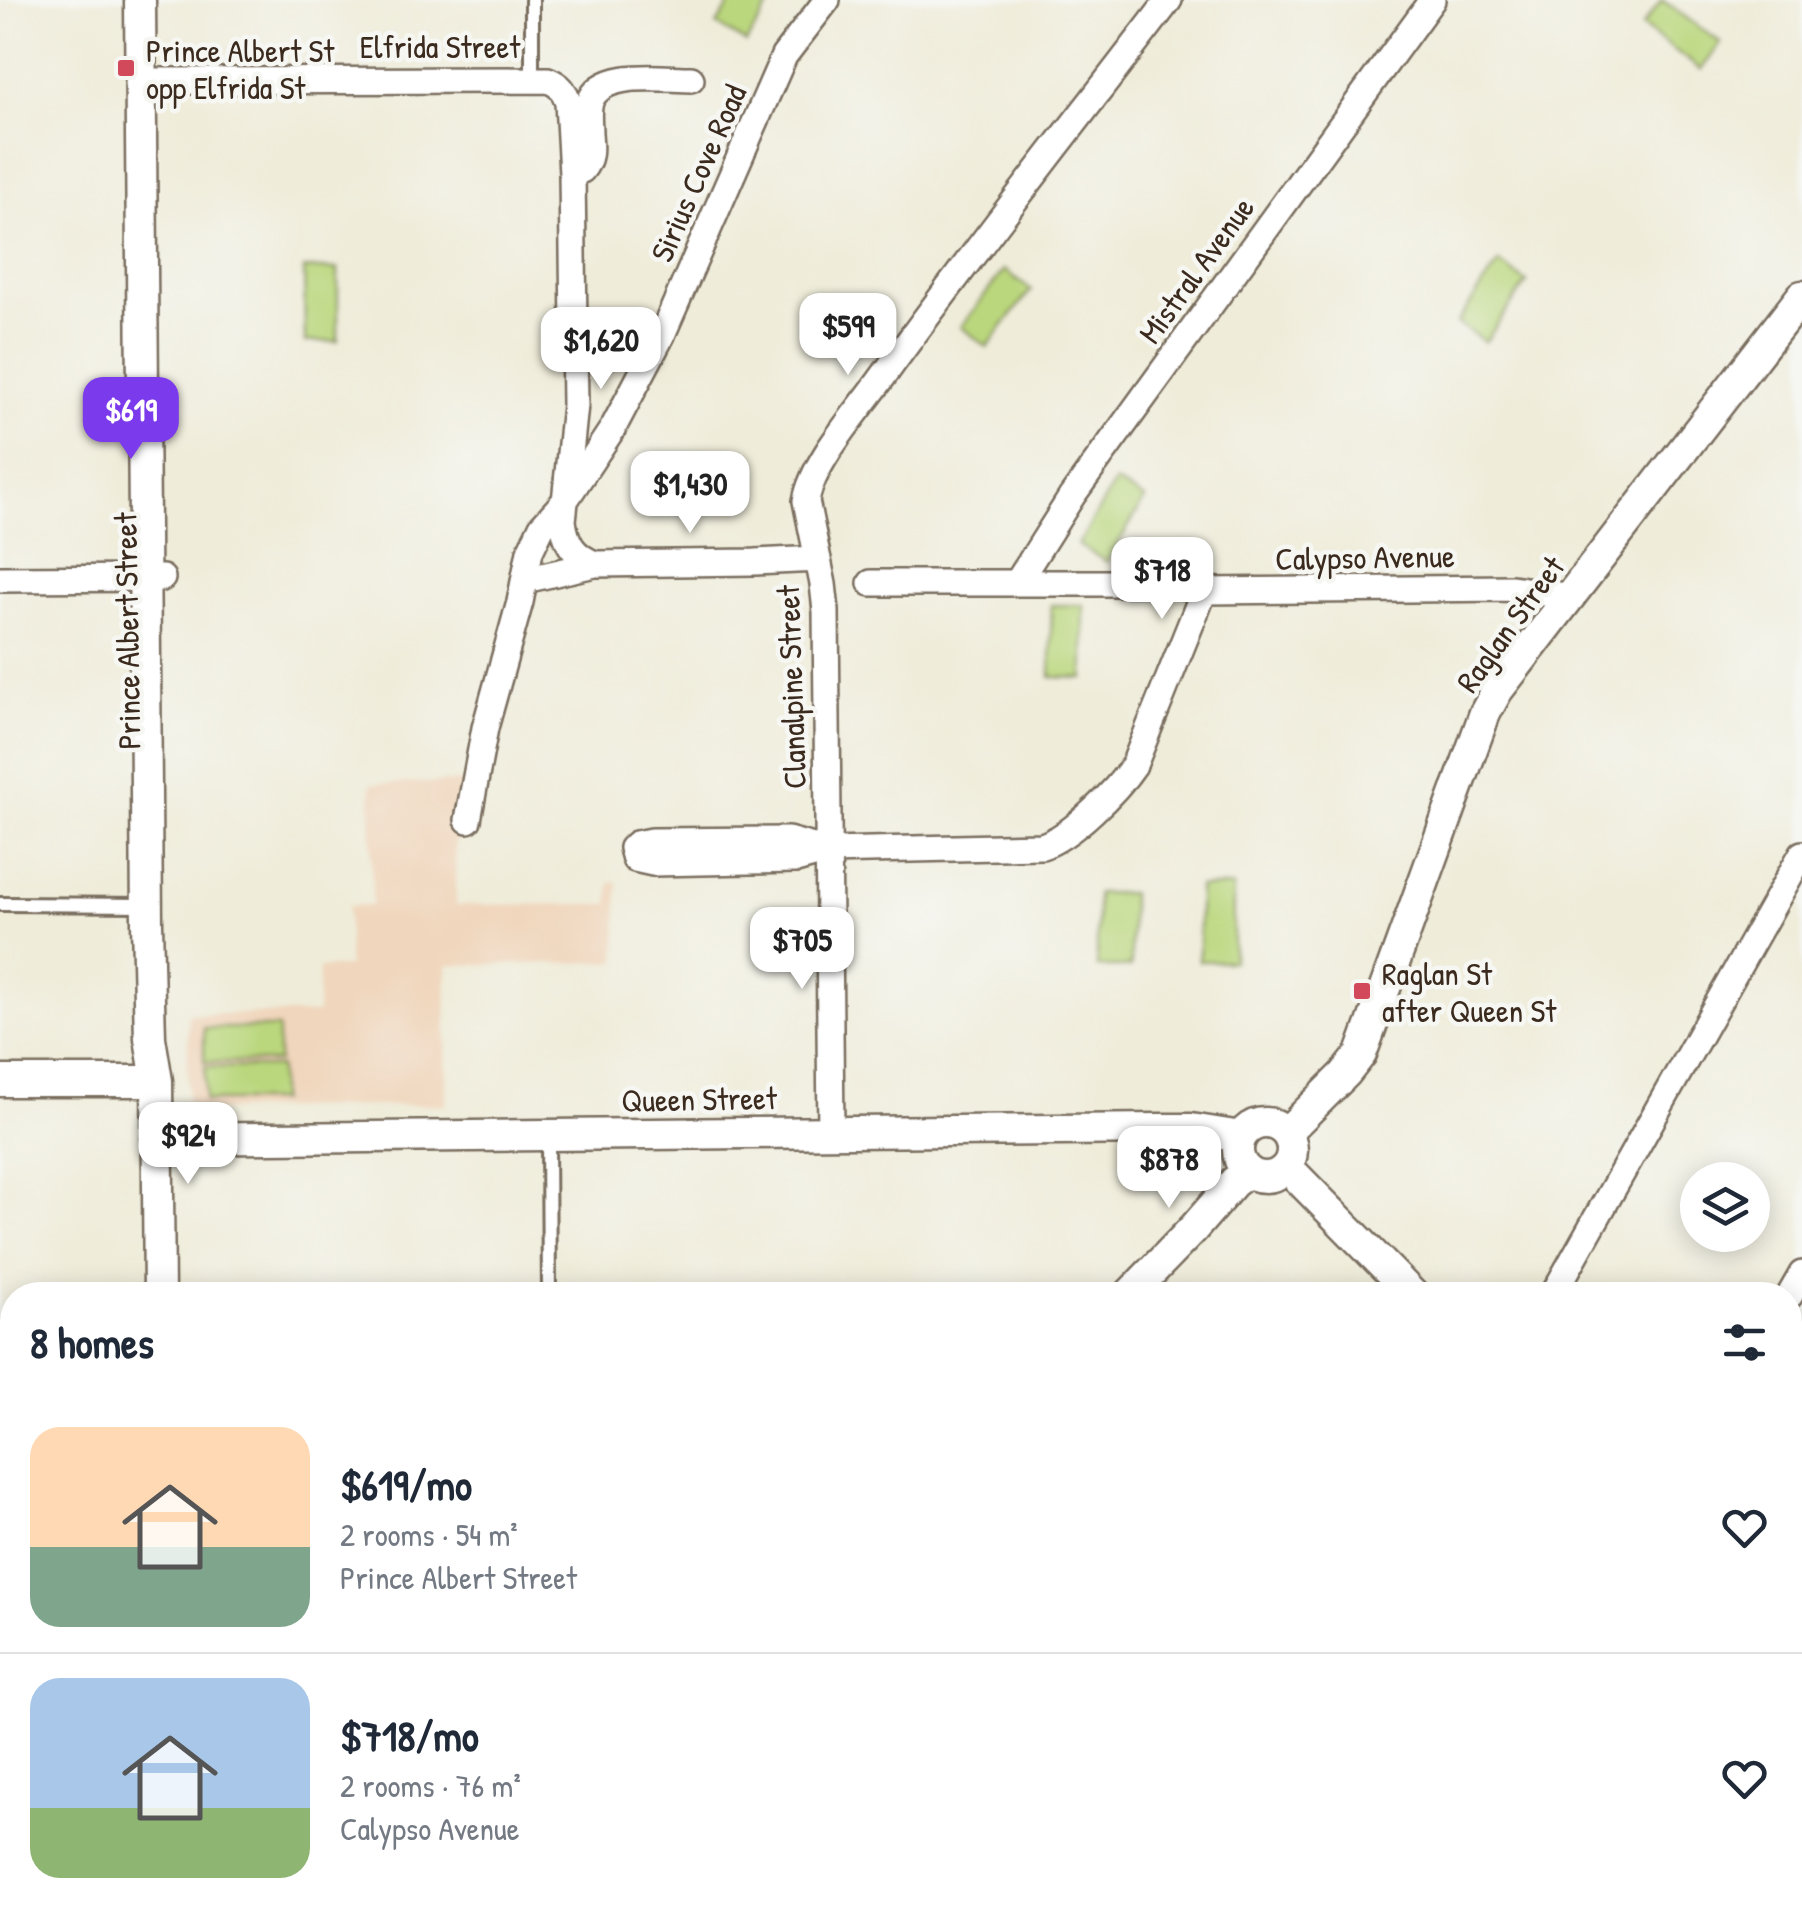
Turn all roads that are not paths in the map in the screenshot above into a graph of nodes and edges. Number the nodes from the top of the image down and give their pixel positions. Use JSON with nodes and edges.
{"nodes":[{"id":1,"x":140,"y":0,"type":"edge"},
{"id":2,"x":156,"y":0,"type":"edge"},
{"id":3,"x":532,"y":0,"type":"edge"},
{"id":4,"x":827,"y":0,"type":"edge"},
{"id":5,"x":1168,"y":0,"type":"edge"},
{"id":6,"x":1432,"y":0,"type":"edge"},
{"id":7,"x":532,"y":78,"type":"junction"},
{"id":8,"x":690,"y":79,"type":"dead end"},
{"id":9,"x":156,"y":81,"type":"junction"},
{"id":10,"x":572,"y":174,"type":"junction"},
{"id":11,"x":1802,"y":296,"type":"edge"},
{"id":12,"x":564,"y":502,"type":"junction"},
{"id":13,"x":818,"y":559,"type":"junction"},
{"id":14,"x":595,"y":564,"type":"junction"},
{"id":15,"x":153,"y":578,"type":"junction"},
{"id":16,"x":0,"y":579,"type":"edge"},
{"id":17,"x":525,"y":580,"type":"junction"},
{"id":18,"x":872,"y":583,"type":"dead end"},
{"id":19,"x":1017,"y":583,"type":"junction"},
{"id":20,"x":1204,"y":591,"type":"junction"},
{"id":21,"x":1572,"y":597,"type":"junction"},
{"id":22,"x":468,"y":820,"type":"dead end"},
{"id":23,"x":828,"y":852,"type":"junction"},
{"id":24,"x":1802,"y":854,"type":"edge"},
{"id":25,"x":0,"y":904,"type":"edge"},
{"id":26,"x":147,"y":905,"type":"junction"},
{"id":27,"x":0,"y":1081,"type":"edge"},
{"id":28,"x":158,"y":1081,"type":"junction"},
{"id":29,"x":1286,"y":1132,"type":"junction"},
{"id":30,"x":831,"y":1133,"type":"junction"},
{"id":31,"x":548,"y":1136,"type":"junction"},
{"id":32,"x":1241,"y":1137,"type":"junction"},
{"id":33,"x":157,"y":1139,"type":"junction"},
{"id":34,"x":1287,"y":1166,"type":"junction"},
{"id":35,"x":1248,"y":1172,"type":"junction"},
{"id":36,"x":159,"y":1282,"type":"edge"},
{"id":37,"x":549,"y":1282,"type":"edge"},
{"id":38,"x":1142,"y":1282,"type":"edge"},
{"id":39,"x":1400,"y":1282,"type":"edge"},
{"id":40,"x":1560,"y":1282,"type":"edge"}],
"edges":[{"from":1,"to":15,"type":"street","name":"Prince Albert Street"},
{"from":2,"to":9,"type":"street","name":"Prince Albert Street"},
{"from":3,"to":7,"type":"lane"},
{"from":4,"to":12,"type":"street","name":"Sirius Cove Road"},
{"from":5,"to":13,"type":"street","name":"Clanalpine Street"},
{"from":6,"to":19,"type":"street","name":"Mistral Avenue"},
{"from":7,"to":9,"type":"street","name":"Elfrida Street"},
{"from":7,"to":10,"type":"street","name":"Elfrida Street"},
{"from":8,"to":10,"type":"street"},
{"from":9,"to":15,"type":"street","name":"Prince Albert Street"},
{"from":10,"to":12,"type":"street"},
{"from":11,"to":21,"type":"street","name":"Raglan Street"},
{"from":12,"to":14,"type":"street"},
{"from":12,"to":17,"type":"street","name":"Sirius Cove Road"},
{"from":13,"to":14,"type":"street"},
{"from":13,"to":23,"type":"street","name":"Clanalpine Street"},
{"from":14,"to":17,"type":"street"},
{"from":15,"to":16,"type":"street"},
{"from":15,"to":26,"type":"street","name":"Prince Albert Street"},
{"from":15,"to":28,"type":"street","name":"Prince Albert Street"},
{"from":17,"to":22,"type":"street","name":"Sirius Cove Road"},
{"from":18,"to":19,"type":"street","name":"Calypso Avenue"},
{"from":19,"to":20,"type":"street","name":"Calypso Avenue"},
{"from":20,"to":21,"type":"street","name":"Calypso Avenue"},
{"from":20,"to":23,"type":"street"},
{"from":21,"to":29,"type":"street","name":"Raglan Street"},
{"from":23,"to":23,"type":"street"},
{"from":23,"to":30,"type":"street","name":"Clanalpine Street"},
{"from":24,"to":40,"type":"street"},
{"from":25,"to":26,"type":"lane"},
{"from":26,"to":28,"type":"street","name":"Prince Albert Street"},
{"from":27,"to":28,"type":"street"},
{"from":28,"to":33,"type":"street","name":"Prince Albert Street"},
{"from":29,"to":32,"type":"street"},
{"from":29,"to":34,"type":"street"},
{"from":30,"to":31,"type":"street","name":"Queen Street"},
{"from":30,"to":32,"type":"street","name":"Queen Street"},
{"from":31,"to":33,"type":"street","name":"Queen Street"},
{"from":31,"to":37,"type":"lane"},
{"from":32,"to":35,"type":"street"},
{"from":33,"to":36,"type":"street","name":"Prince Albert Street"},
{"from":34,"to":35,"type":"street"},
{"from":34,"to":39,"type":"street"},
{"from":35,"to":38,"type":"street"}]}
